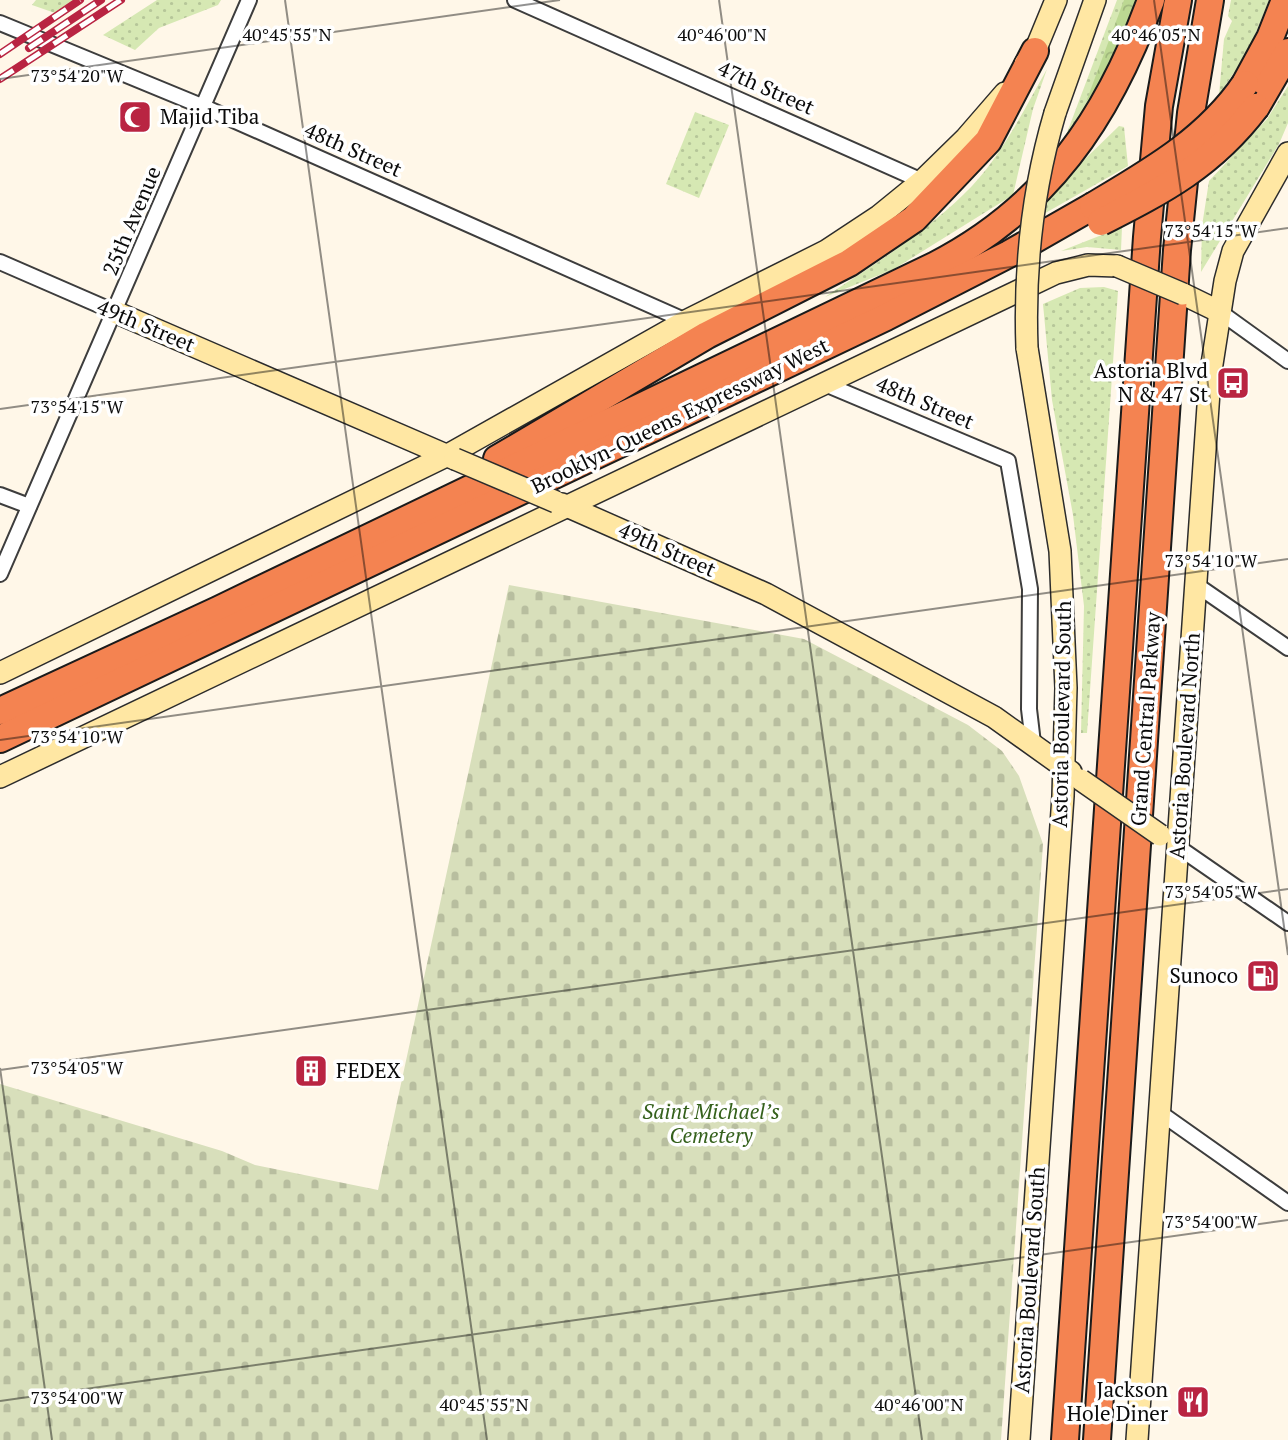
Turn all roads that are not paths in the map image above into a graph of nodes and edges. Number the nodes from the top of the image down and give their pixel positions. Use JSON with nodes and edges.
{"nodes":[{"id":1,"x":249,"y":0,"type":"edge"},
{"id":2,"x":515,"y":0,"type":"edge"},
{"id":3,"x":1056,"y":0,"type":"edge"},
{"id":4,"x":1096,"y":0,"type":"edge"},
{"id":5,"x":1151,"y":0,"type":"edge"},
{"id":6,"x":1178,"y":0,"type":"edge"},
{"id":7,"x":1210,"y":0,"type":"edge"},
{"id":8,"x":1285,"y":0,"type":"edge"},
{"id":9,"x":0,"y":23,"type":"edge"},
{"id":10,"x":1035,"y":51,"type":"junction"},
{"id":11,"x":1288,"y":52,"type":"edge"},
{"id":12,"x":1251,"y":96,"type":"junction"},
{"id":13,"x":204,"y":107,"type":"junction"},
{"id":14,"x":1285,"y":160,"type":"edge"},
{"id":15,"x":922,"y":181,"type":"junction"},
{"id":16,"x":0,"y":262,"type":"edge"},
{"id":17,"x":115,"y":312,"type":"junction"},
{"id":18,"x":1220,"y":312,"type":"junction"},
{"id":19,"x":686,"y":321,"type":"junction"},
{"id":20,"x":1288,"y":361,"type":"edge"},
{"id":21,"x":825,"y":384,"type":"junction"},
{"id":22,"x":452,"y":457,"type":"junction"},
{"id":23,"x":1007,"y":461,"type":"joint"},
{"id":24,"x":0,"y":495,"type":"edge"},
{"id":25,"x":563,"y":505,"type":"junction"},
{"id":26,"x":29,"y":506,"type":"junction"},
{"id":27,"x":0,"y":574,"type":"edge"},
{"id":28,"x":1195,"y":584,"type":"junction"},
{"id":29,"x":1288,"y":648,"type":"edge"},
{"id":30,"x":0,"y":673,"type":"edge"},
{"id":31,"x":40,"y":692,"type":"junction"},
{"id":32,"x":0,"y":711,"type":"edge"},
{"id":33,"x":0,"y":739,"type":"edge"},
{"id":34,"x":1033,"y":743,"type":"junction"},
{"id":35,"x":1063,"y":765,"type":"junction"},
{"id":36,"x":0,"y":777,"type":"edge"},
{"id":37,"x":1178,"y":847,"type":"junction"},
{"id":38,"x":1288,"y":923,"type":"edge"},
{"id":39,"x":1159,"y":1112,"type":"junction"},
{"id":40,"x":1288,"y":1203,"type":"edge"},
{"id":41,"x":1018,"y":1440,"type":"edge"},
{"id":42,"x":1065,"y":1440,"type":"edge"},
{"id":43,"x":1097,"y":1440,"type":"edge"},
{"id":44,"x":1137,"y":1440,"type":"edge"}],
"edges":[{"from":1,"to":13,"type":"street","name":"25th Avenue"},
{"from":2,"to":15,"type":"street","name":"47th Street"},
{"from":3,"to":10,"type":"street"},
{"from":4,"to":35,"type":"street","name":"Astoria Boulevard South","bridge":true},
{"from":5,"to":31,"type":"highway","name":"Brooklyn-Queens Expressway West"},
{"from":6,"to":42,"type":"highway","name":"Grand Central Parkway"},
{"from":7,"to":43,"type":"highway","name":"Grand Central Parkway"},
{"from":8,"to":12,"type":"highway","name":"Brooklyn-Queens Expressway West"},
{"from":9,"to":13,"type":"street","name":"48th Street"},
{"from":10,"to":15,"type":"street"},
{"from":10,"to":31,"type":"highway"},
{"from":11,"to":12,"type":"highway"},
{"from":12,"to":33,"type":"highway","name":"Brooklyn-Queens Expressway West","bridge":true},
{"from":13,"to":17,"type":"street","name":"25th Avenue"},
{"from":13,"to":19,"type":"street","name":"48th Street"},
{"from":14,"to":18,"type":"street","name":"Astoria Boulevard North"},
{"from":15,"to":19,"type":"street"},
{"from":16,"to":17,"type":"street","name":"49th Street"},
{"from":17,"to":22,"type":"street","name":"49th Street"},
{"from":17,"to":26,"type":"street","name":"25th Avenue"},
{"from":18,"to":20,"type":"street"},
{"from":18,"to":21,"type":"street","name":"Brooklyn-Queens Expressway West","bridge":true},
{"from":18,"to":28,"type":"street","name":"Astoria Boulevard North"},
{"from":19,"to":22,"type":"street"},
{"from":21,"to":23,"type":"street","name":"48th Street"},
{"from":21,"to":25,"type":"street","name":"Brooklyn-Queens Expressway West"},
{"from":22,"to":25,"type":"street","name":"49th Street","bridge":true},
{"from":22,"to":30,"type":"street"},
{"from":23,"to":34,"type":"street","name":"Astoria Boulevard South"},
{"from":24,"to":26,"type":"street"},
{"from":25,"to":34,"type":"street","name":"49th Street"},
{"from":25,"to":36,"type":"street","name":"Brooklyn-Queens Expressway West"},
{"from":26,"to":27,"type":"street","name":"25th Avenue"},
{"from":28,"to":29,"type":"street"},
{"from":28,"to":37,"type":"street","name":"Astoria Boulevard North"},
{"from":31,"to":32,"type":"highway","name":"Brooklyn-Queens Expressway West"},
{"from":34,"to":35,"type":"street","name":"49th Street"},
{"from":35,"to":37,"type":"street","name":"49th Street","bridge":true},
{"from":35,"to":41,"type":"street","name":"Astoria Boulevard South"},
{"from":37,"to":38,"type":"street","name":"49th Street"},
{"from":37,"to":39,"type":"street","name":"Astoria Boulevard North"},
{"from":39,"to":40,"type":"street"},
{"from":39,"to":44,"type":"street","name":"Astoria Boulevard North"}]}
